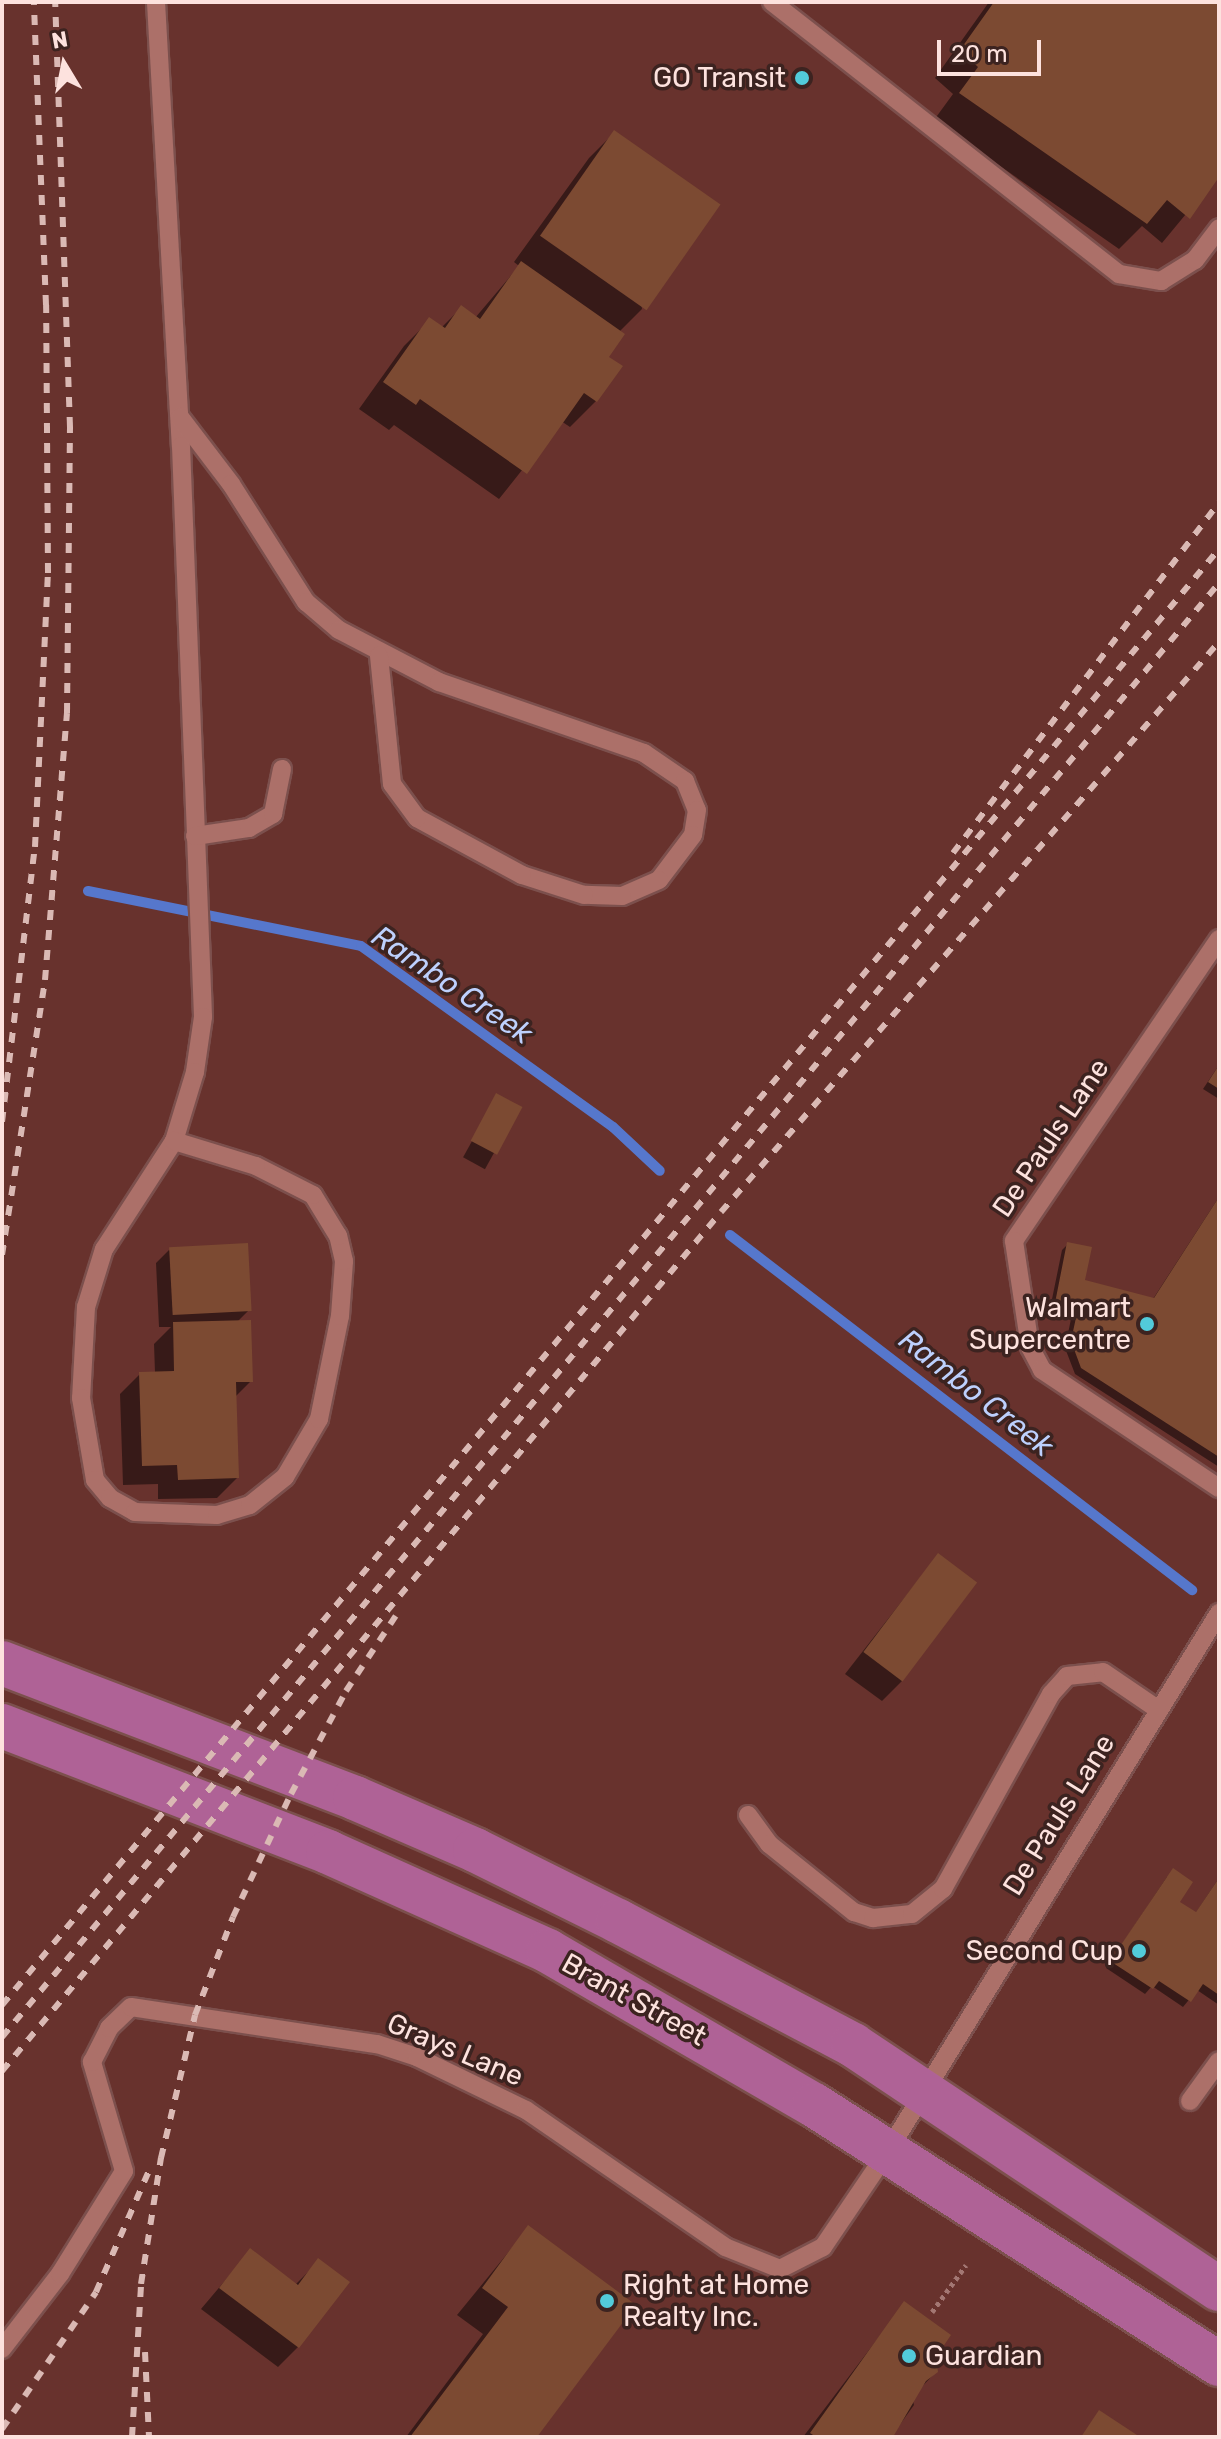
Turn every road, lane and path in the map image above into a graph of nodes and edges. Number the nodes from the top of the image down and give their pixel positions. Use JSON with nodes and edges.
{"nodes":[{"id":1,"x":156,"y":2,"type":"edge"},
{"id":2,"x":772,"y":2,"type":"edge"},
{"id":3,"x":1219,"y":228,"type":"edge"},
{"id":4,"x":180,"y":417,"type":"junction"},
{"id":5,"x":379,"y":656,"type":"junction"},
{"id":6,"x":282,"y":769,"type":"dead end"},
{"id":7,"x":195,"y":836,"type":"junction"},
{"id":8,"x":1219,"y":939,"type":"edge"},
{"id":9,"x":174,"y":1141,"type":"junction"},
{"id":10,"x":1219,"y":1488,"type":"edge"},
{"id":11,"x":1219,"y":1613,"type":"edge"},
{"id":12,"x":2,"y":1663,"type":"edge"},
{"id":13,"x":1159,"y":1710,"type":"junction"},
{"id":14,"x":2,"y":1726,"type":"edge"},
{"id":15,"x":748,"y":1815,"type":"dead end"},
{"id":16,"x":1219,"y":2061,"type":"edge"},
{"id":17,"x":923,"y":2089,"type":"junction"},
{"id":18,"x":1190,"y":2101,"type":"dead end"},
{"id":19,"x":888,"y":2151,"type":"junction"},
{"id":20,"x":966,"y":2265,"type":"dead end"},
{"id":21,"x":1219,"y":2289,"type":"edge"},
{"id":22,"x":932,"y":2312,"type":"dead end"},
{"id":23,"x":2,"y":2349,"type":"edge"},
{"id":24,"x":1219,"y":2364,"type":"edge"}],
"edges":[{"from":1,"to":4,"type":"lane"},
{"from":2,"to":3,"type":"lane"},
{"from":4,"to":5,"type":"lane"},
{"from":4,"to":7,"type":"lane"},
{"from":5,"to":5,"type":"lane"},
{"from":6,"to":7,"type":"lane"},
{"from":7,"to":9,"type":"lane"},
{"from":8,"to":10,"type":"lane","name":"De Pauls Lane"},
{"from":9,"to":9,"type":"lane"},
{"from":11,"to":13,"type":"lane","name":"De Pauls Lane"},
{"from":12,"to":17,"type":"main road"},
{"from":13,"to":15,"type":"lane"},
{"from":13,"to":17,"type":"lane","name":"De Pauls Lane"},
{"from":14,"to":19,"type":"main road","name":"Brant Street"},
{"from":16,"to":18,"type":"lane"},
{"from":17,"to":19,"type":"lane","name":"Grays Lane"},
{"from":17,"to":21,"type":"main road"},
{"from":19,"to":23,"type":"lane","name":"Grays Lane"},
{"from":19,"to":24,"type":"main road","name":"Brant Street"},
{"from":20,"to":22,"type":"path"}]}
